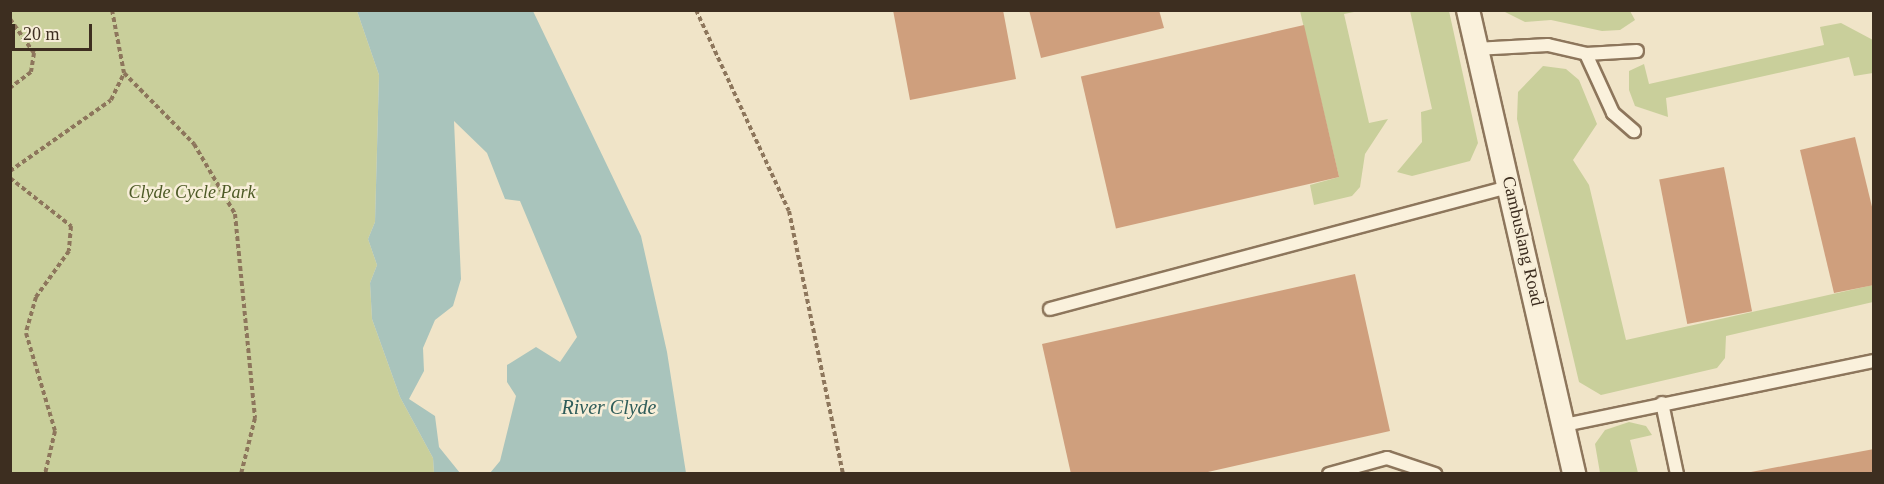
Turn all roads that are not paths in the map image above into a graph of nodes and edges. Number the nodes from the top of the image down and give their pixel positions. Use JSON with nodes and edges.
{"nodes":[{"id":1,"x":1468,"y":10,"type":"edge"},
{"id":2,"x":1475,"y":49,"type":"junction"},
{"id":3,"x":1637,"y":51,"type":"dead end"},
{"id":4,"x":1586,"y":54,"type":"junction"},
{"id":5,"x":1634,"y":130,"type":"dead end"},
{"id":6,"x":1511,"y":186,"type":"junction"},
{"id":7,"x":1050,"y":309,"type":"dead end"},
{"id":8,"x":1874,"y":360,"type":"edge"},
{"id":9,"x":1662,"y":403,"type":"junction"},
{"id":10,"x":1565,"y":425,"type":"junction"},
{"id":11,"x":1329,"y":474,"type":"edge"},
{"id":12,"x":1435,"y":474,"type":"edge"},
{"id":13,"x":1574,"y":474,"type":"edge"},
{"id":14,"x":1677,"y":474,"type":"edge"}],
"edges":[{"from":1,"to":2,"type":"street","name":"Cambuslang Road"},
{"from":2,"to":4,"type":"lane"},
{"from":2,"to":6,"type":"street","name":"Cambuslang Road"},
{"from":3,"to":4,"type":"lane"},
{"from":4,"to":5,"type":"lane"},
{"from":6,"to":7,"type":"lane"},
{"from":6,"to":10,"type":"street","name":"Cambuslang Road"},
{"from":8,"to":9,"type":"lane"},
{"from":9,"to":10,"type":"lane"},
{"from":9,"to":14,"type":"lane"},
{"from":10,"to":13,"type":"street","name":"Cambuslang Road"},
{"from":11,"to":12,"type":"lane"}]}
